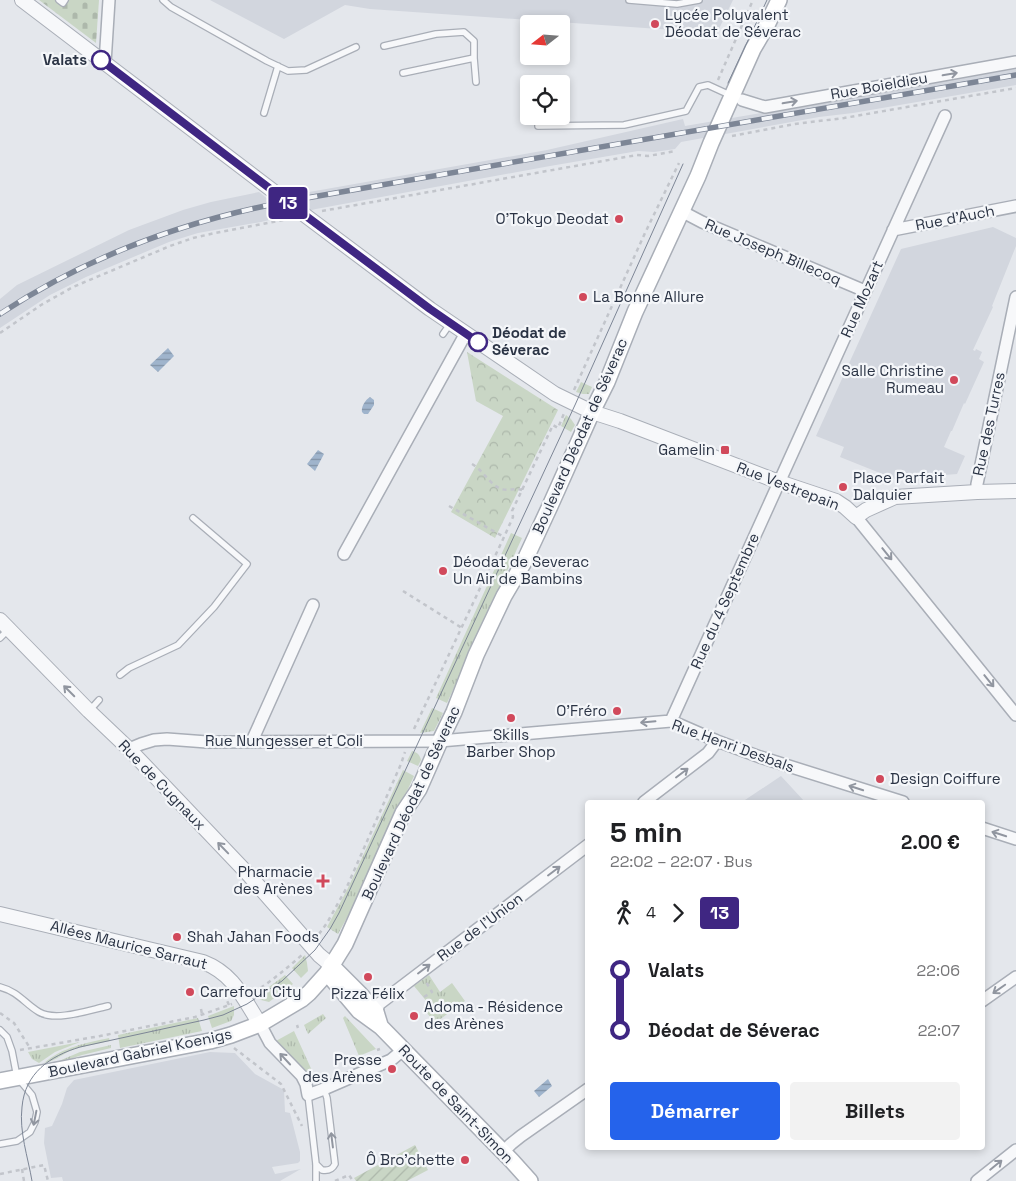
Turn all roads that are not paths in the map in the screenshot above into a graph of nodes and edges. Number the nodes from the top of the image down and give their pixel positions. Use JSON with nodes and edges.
{"nodes":[{"id":1,"x":22,"y":0,"type":"edge"},
{"id":2,"x":59,"y":0,"type":"edge"},
{"id":3,"x":65,"y":0,"type":"edge"},
{"id":4,"x":109,"y":0,"type":"edge"},
{"id":5,"x":163,"y":0,"type":"edge"},
{"id":6,"x":629,"y":0,"type":"edge"},
{"id":7,"x":699,"y":0,"type":"edge"},
{"id":8,"x":779,"y":0,"type":"edge"},
{"id":9,"x":384,"y":46,"type":"dead end"},
{"id":10,"x":356,"y":47,"type":"dead end"},
{"id":11,"x":474,"y":58,"type":"junction"},
{"id":12,"x":1016,"y":62,"type":"edge"},
{"id":13,"x":105,"y":63,"type":"junction"},
{"id":14,"x":278,"y":66,"type":"junction"},
{"id":15,"x":403,"y":73,"type":"dead end"},
{"id":16,"x":476,"y":82,"type":"dead end"},
{"id":17,"x":737,"y":98,"type":"junction"},
{"id":18,"x":264,"y":113,"type":"dead end"},
{"id":19,"x":945,"y":116,"type":"dead end"},
{"id":20,"x":538,"y":126,"type":"dead end"},
{"id":21,"x":1016,"y":206,"type":"edge"},
{"id":22,"x":681,"y":211,"type":"junction"},
{"id":23,"x":893,"y":230,"type":"junction"},
{"id":24,"x":865,"y":291,"type":"junction"},
{"id":25,"x":1016,"y":298,"type":"edge"},
{"id":26,"x":466,"y":333,"type":"junction"},
{"id":27,"x":1010,"y":349,"type":"edge"},
{"id":28,"x":592,"y":412,"type":"junction"},
{"id":29,"x":779,"y":482,"type":"junction"},
{"id":30,"x":1016,"y":491,"type":"edge"},
{"id":31,"x":977,"y":492,"type":"junction"},
{"id":32,"x":856,"y":517,"type":"junction"},
{"id":33,"x":193,"y":518,"type":"dead end"},
{"id":34,"x":344,"y":554,"type":"dead end"},
{"id":35,"x":312,"y":605,"type":"dead end"},
{"id":36,"x":3,"y":629,"type":"edge"},
{"id":37,"x":120,"y":675,"type":"dead end"},
{"id":38,"x":99,"y":700,"type":"dead end"},
{"id":39,"x":89,"y":711,"type":"junction"},
{"id":40,"x":1016,"y":715,"type":"edge"},
{"id":41,"x":671,"y":721,"type":"junction"},
{"id":42,"x":252,"y":741,"type":"junction"},
{"id":43,"x":440,"y":741,"type":"junction"},
{"id":44,"x":717,"y":741,"type":"junction"},
{"id":45,"x":129,"y":749,"type":"junction"},
{"id":46,"x":647,"y":800,"type":"edge"},
{"id":47,"x":896,"y":800,"type":"edge"},
{"id":48,"x":985,"y":829,"type":"edge"},
{"id":49,"x":1016,"y":840,"type":"edge"},
{"id":50,"x":585,"y":847,"type":"edge"},
{"id":51,"x":0,"y":914,"type":"edge"},
{"id":52,"x":329,"y":969,"type":"junction"},
{"id":53,"x":1016,"y":977,"type":"edge"},
{"id":54,"x":0,"y":987,"type":"edge"},
{"id":55,"x":302,"y":999,"type":"joint"},
{"id":56,"x":985,"y":999,"type":"edge"},
{"id":57,"x":108,"y":1006,"type":"dead end"},
{"id":58,"x":372,"y":1007,"type":"junction"},
{"id":59,"x":260,"y":1024,"type":"junction"},
{"id":60,"x":381,"y":1027,"type":"junction"},
{"id":61,"x":0,"y":1030,"type":"edge"},
{"id":62,"x":403,"y":1050,"type":"junction"},
{"id":63,"x":17,"y":1077,"type":"junction"},
{"id":64,"x":0,"y":1081,"type":"edge"},
{"id":65,"x":324,"y":1089,"type":"junction"},
{"id":66,"x":585,"y":1091,"type":"edge"},
{"id":67,"x":308,"y":1094,"type":"junction"},
{"id":68,"x":0,"y":1144,"type":"edge"},
{"id":69,"x":1016,"y":1150,"type":"edge"},
{"id":70,"x":503,"y":1152,"type":"junction"},
{"id":71,"x":316,"y":1164,"type":"junction"},
{"id":72,"x":316,"y":1181,"type":"edge"},
{"id":73,"x":530,"y":1181,"type":"edge"},
{"id":74,"x":977,"y":1181,"type":"edge"}],
"edges":[{"from":1,"to":13,"type":"street","name":"Rue Vestrepain"},
{"from":2,"to":3,"type":"lane"},
{"from":4,"to":13,"type":"street"},
{"from":5,"to":14,"type":"lane"},
{"from":6,"to":7,"type":"lane"},
{"from":8,"to":17,"type":"main road","name":"Boulevard Déodat de Séverac"},
{"from":9,"to":11,"type":"lane"},
{"from":10,"to":14,"type":"lane"},
{"from":11,"to":15,"type":"lane"},
{"from":11,"to":16,"type":"lane"},
{"from":17,"to":12,"type":"street","name":"Rue Boieldieu","one_way":true},
{"from":13,"to":26,"type":"street","name":"Rue Vestrepain"},
{"from":14,"to":18,"type":"lane"},
{"from":17,"to":20,"type":"lane"},
{"from":17,"to":22,"type":"main road","name":"Boulevard Déodat de Séverac"},
{"from":19,"to":23,"type":"street","name":"Rue Mozart"},
{"from":21,"to":23,"type":"street","name":"Rue d'Auch"},
{"from":22,"to":24,"type":"street","name":"Rue Joseph Billecoq"},
{"from":22,"to":28,"type":"main road","name":"Boulevard Déodat de Séverac"},
{"from":23,"to":24,"type":"street","name":"Rue Mozart"},
{"from":24,"to":29,"type":"street","name":"Rue Mozart"},
{"from":25,"to":27,"type":"street","name":"Rue des Turres"},
{"from":26,"to":28,"type":"street","name":"Rue Vestrepain"},
{"from":26,"to":34,"type":"street"},
{"from":27,"to":31,"type":"street","name":"Rue des Turres"},
{"from":28,"to":29,"type":"street","name":"Rue Vestrepain"},
{"from":28,"to":43,"type":"main road","name":"Boulevard Déodat de Séverac"},
{"from":29,"to":32,"type":"street","name":"Rue Vestrepain"},
{"from":29,"to":41,"type":"street","name":"Rue du 4 Septembre"},
{"from":30,"to":31,"type":"street"},
{"from":31,"to":32,"type":"street"},
{"from":32,"to":40,"type":"street","name":"Rue Vestrepain","one_way":true},
{"from":33,"to":37,"type":"lane"},
{"from":35,"to":42,"type":"street"},
{"from":39,"to":36,"type":"street","name":"Rue de Cugnaux","one_way":true},
{"from":38,"to":39,"type":"lane"},
{"from":39,"to":45,"type":"street","name":"Rue de Cugnaux"},
{"from":41,"to":43,"type":"street","name":"Rue Henri Desbals","one_way":true},
{"from":41,"to":44,"type":"street","name":"Rue Henri Desbals"},
{"from":42,"to":43,"type":"street","name":"Rue Nungesser et Coli"},
{"from":42,"to":45,"type":"street","name":"Rue Nungesser et Coli"},
{"from":43,"to":52,"type":"main road","name":"Boulevard Déodat de Séverac"},
{"from":46,"to":44,"type":"street","one_way":true},
{"from":47,"to":44,"type":"street","name":"Rue Henri Desbals","one_way":true},
{"from":52,"to":45,"type":"street","name":"Rue de Cugnaux","one_way":true},
{"from":49,"to":48,"type":"street","one_way":true},
{"from":58,"to":50,"type":"street","name":"Rue de l'Union","one_way":true},
{"from":51,"to":59,"type":"street","name":"Allées Maurice Sarraut"},
{"from":52,"to":55,"type":"main road","name":"Boulevard Déodat de Séverac"},
{"from":52,"to":58,"type":"main road"},
{"from":52,"to":60,"type":"main road","name":"Route de Saint-Simon"},
{"from":53,"to":56,"type":"street","one_way":true},
{"from":54,"to":57,"type":"lane"},
{"from":55,"to":59,"type":"main road","name":"Boulevard Gabriel Koenigs"},
{"from":58,"to":60,"type":"main road","name":"Route de Saint-Simon"},
{"from":59,"to":63,"type":"main road","name":"Boulevard Gabriel Koenigs"},
{"from":67,"to":59,"type":"street","one_way":true},
{"from":60,"to":62,"type":"main road","name":"Route de Saint-Simon"},
{"from":61,"to":63,"type":"lane"},
{"from":62,"to":65,"type":"street"},
{"from":62,"to":70,"type":"main road","name":"Route de Saint-Simon"},
{"from":63,"to":64,"type":"main road","name":"Boulevard Gabriel Koenigs"},
{"from":63,"to":68,"type":"lane","one_way":true},
{"from":65,"to":67,"type":"street"},
{"from":71,"to":65,"type":"lane","one_way":true},
{"from":66,"to":70,"type":"street"},
{"from":67,"to":71,"type":"lane"},
{"from":74,"to":69,"type":"street","one_way":true},
{"from":70,"to":73,"type":"main road","name":"Route de Saint-Simon"},
{"from":71,"to":72,"type":"lane"}]}
